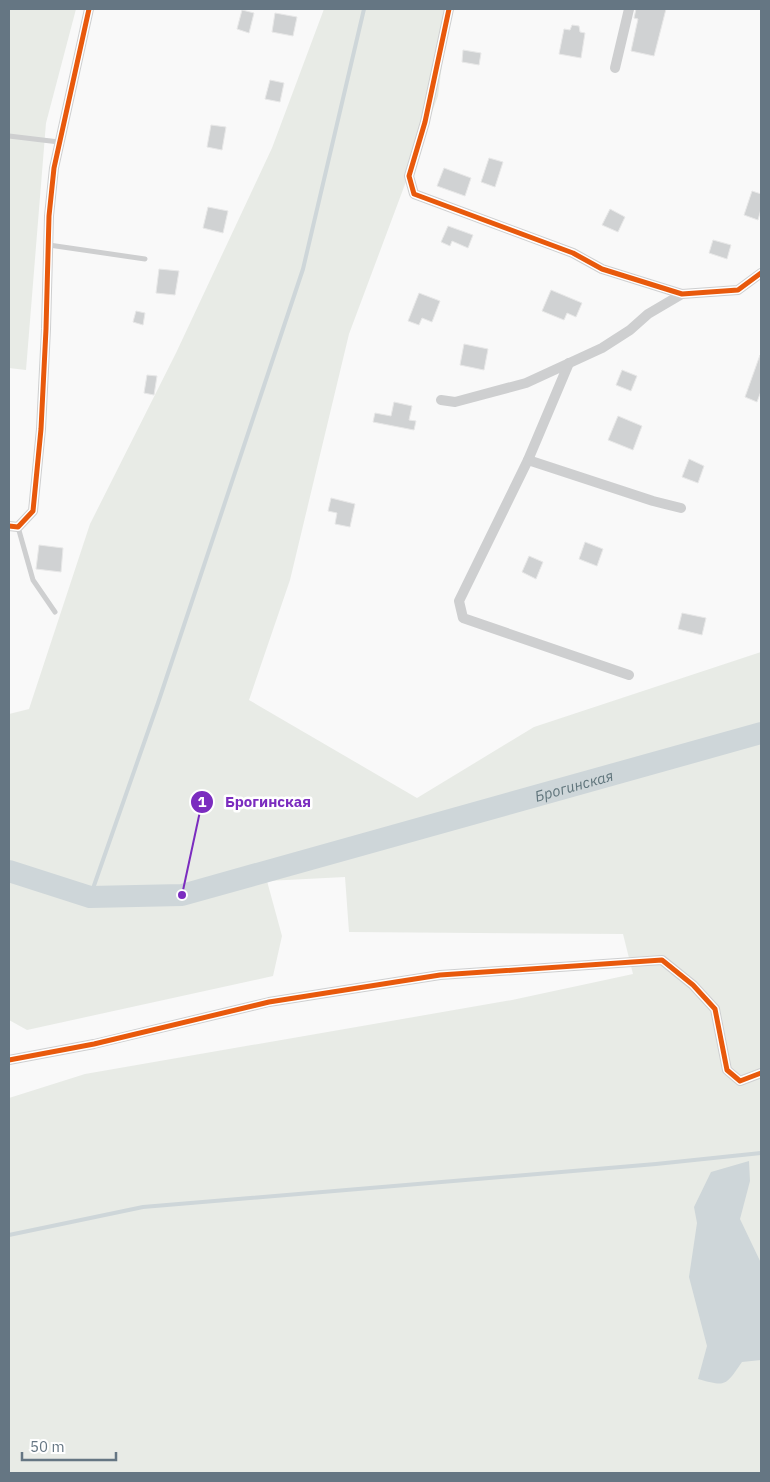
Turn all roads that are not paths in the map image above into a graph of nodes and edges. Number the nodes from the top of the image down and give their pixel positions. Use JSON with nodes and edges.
{"nodes":[{"id":1,"x":89,"y":9,"type":"edge"},
{"id":2,"x":449,"y":9,"type":"edge"},
{"id":3,"x":629,"y":9,"type":"edge"},
{"id":4,"x":615,"y":68,"type":"dead end"},
{"id":5,"x":9,"y":136,"type":"edge"},
{"id":6,"x":59,"y":142,"type":"junction"},
{"id":7,"x":48,"y":245,"type":"junction"},
{"id":8,"x":145,"y":259,"type":"dead end"},
{"id":9,"x":761,"y":274,"type":"edge"},
{"id":10,"x":682,"y":294,"type":"junction"},
{"id":11,"x":569,"y":363,"type":"junction"},
{"id":12,"x":441,"y":400,"type":"dead end"},
{"id":13,"x":528,"y":460,"type":"junction"},
{"id":14,"x":681,"y":508,"type":"dead end"},
{"id":15,"x":13,"y":526,"type":"edge"},
{"id":16,"x":55,"y":612,"type":"dead end"},
{"id":17,"x":629,"y":675,"type":"dead end"},
{"id":18,"x":9,"y":1060,"type":"edge"},
{"id":19,"x":761,"y":1061,"type":"edge"},
{"id":20,"x":760,"y":1074,"type":"edge"}],
"edges":[{"from":1,"to":6,"type":"street"},
{"from":2,"to":10,"type":"street"},
{"from":3,"to":4,"type":"street"},
{"from":5,"to":6,"type":"lane"},
{"from":6,"to":7,"type":"street"},
{"from":7,"to":8,"type":"lane"},
{"from":7,"to":15,"type":"street"},
{"from":9,"to":10,"type":"street"},
{"from":10,"to":11,"type":"street"},
{"from":11,"to":12,"type":"street"},
{"from":11,"to":13,"type":"street"},
{"from":13,"to":14,"type":"street"},
{"from":13,"to":17,"type":"street"},
{"from":15,"to":16,"type":"lane"},
{"from":18,"to":20,"type":"street"},
{"from":19,"to":20,"type":"street"}]}
